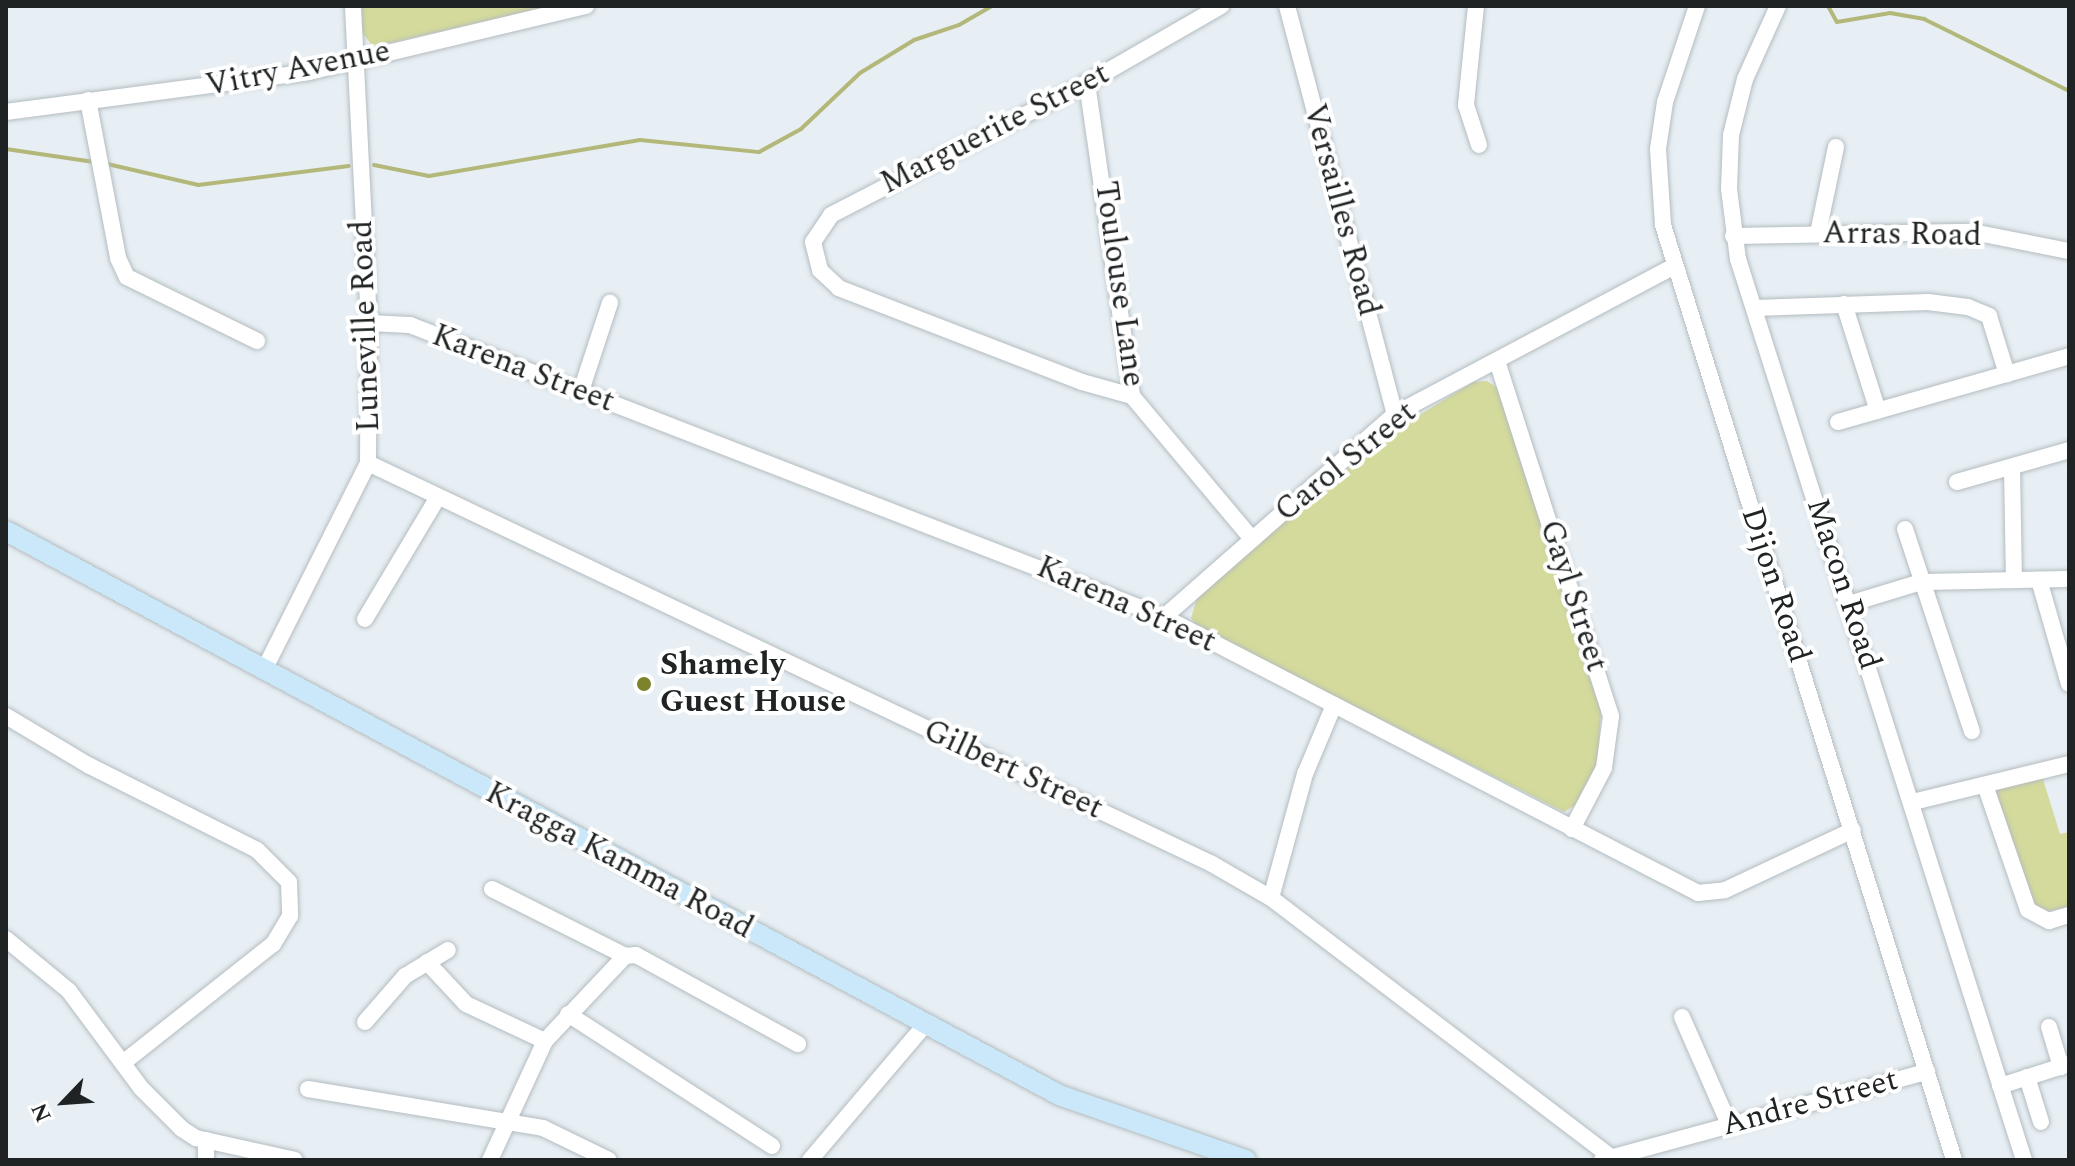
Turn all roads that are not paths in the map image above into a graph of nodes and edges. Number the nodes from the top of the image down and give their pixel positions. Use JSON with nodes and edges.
{"nodes":[{"id":1,"x":353,"y":6,"type":"edge"},
{"id":2,"x":586,"y":6,"type":"edge"},
{"id":3,"x":1221,"y":6,"type":"edge"},
{"id":4,"x":1287,"y":6,"type":"edge"},
{"id":5,"x":1476,"y":6,"type":"edge"},
{"id":6,"x":1697,"y":6,"type":"edge"},
{"id":7,"x":1778,"y":6,"type":"edge"},
{"id":8,"x":355,"y":62,"type":"junction"},
{"id":9,"x":1087,"y":83,"type":"junction"},
{"id":10,"x":88,"y":100,"type":"junction"},
{"id":11,"x":6,"y":112,"type":"edge"},
{"id":12,"x":1479,"y":145,"type":"dead end"},
{"id":13,"x":1836,"y":147,"type":"dead end"},
{"id":14,"x":1818,"y":233,"type":"junction"},
{"id":15,"x":1733,"y":236,"type":"junction"},
{"id":16,"x":2069,"y":251,"type":"edge"},
{"id":17,"x":1674,"y":266,"type":"junction"},
{"id":18,"x":610,"y":303,"type":"dead end"},
{"id":19,"x":1844,"y":304,"type":"junction"},
{"id":20,"x":1754,"y":308,"type":"junction"},
{"id":21,"x":369,"y":323,"type":"junction"},
{"id":22,"x":257,"y":341,"type":"dead end"},
{"id":23,"x":2069,"y":356,"type":"edge"},
{"id":24,"x":1497,"y":361,"type":"junction"},
{"id":25,"x":2007,"y":374,"type":"junction"},
{"id":26,"x":581,"y":391,"type":"junction"},
{"id":27,"x":1132,"y":396,"type":"junction"},
{"id":28,"x":1878,"y":411,"type":"junction"},
{"id":29,"x":1395,"y":414,"type":"junction"},
{"id":30,"x":1838,"y":422,"type":"dead end"},
{"id":31,"x":2069,"y":450,"type":"edge"},
{"id":32,"x":368,"y":463,"type":"junction"},
{"id":33,"x":2012,"y":468,"type":"junction"},
{"id":34,"x":1957,"y":482,"type":"dead end"},
{"id":35,"x":438,"y":497,"type":"junction"},
{"id":36,"x":1905,"y":529,"type":"dead end"},
{"id":37,"x":6,"y":531,"type":"edge"},
{"id":38,"x":1252,"y":539,"type":"junction"},
{"id":39,"x":2069,"y":579,"type":"edge"},
{"id":40,"x":2014,"y":580,"type":"junction"},
{"id":41,"x":2039,"y":580,"type":"junction"},
{"id":42,"x":1921,"y":582,"type":"junction"},
{"id":43,"x":1849,"y":604,"type":"junction"},
{"id":44,"x":1164,"y":617,"type":"junction"},
{"id":45,"x":365,"y":619,"type":"dead end"},
{"id":46,"x":264,"y":670,"type":"junction"},
{"id":47,"x":2069,"y":684,"type":"edge"},
{"id":48,"x":1334,"y":705,"type":"junction"},
{"id":49,"x":6,"y":716,"type":"edge"},
{"id":50,"x":1972,"y":731,"type":"dead end"},
{"id":51,"x":2069,"y":764,"type":"edge"},
{"id":52,"x":1985,"y":785,"type":"junction"},
{"id":53,"x":1913,"y":802,"type":"junction"},
{"id":54,"x":1572,"y":829,"type":"junction"},
{"id":55,"x":1853,"y":830,"type":"junction"},
{"id":56,"x":492,"y":889,"type":"dead end"},
{"id":57,"x":1271,"y":898,"type":"junction"},
{"id":58,"x":2069,"y":915,"type":"edge"},
{"id":59,"x":6,"y":939,"type":"edge"},
{"id":60,"x":448,"y":950,"type":"dead end"},
{"id":61,"x":625,"y":956,"type":"junction"},
{"id":62,"x":427,"y":962,"type":"junction"},
{"id":63,"x":568,"y":1014,"type":"junction"},
{"id":64,"x":1682,"y":1017,"type":"dead end"},
{"id":65,"x":365,"y":1022,"type":"dead end"},
{"id":66,"x":924,"y":1026,"type":"junction"},
{"id":67,"x":2048,"y":1027,"type":"dead end"},
{"id":68,"x":545,"y":1041,"type":"junction"},
{"id":69,"x":798,"y":1044,"type":"dead end"},
{"id":70,"x":123,"y":1063,"type":"junction"},
{"id":71,"x":2065,"y":1065,"type":"edge"},
{"id":72,"x":1927,"y":1072,"type":"junction"},
{"id":73,"x":2027,"y":1077,"type":"junction"},
{"id":74,"x":2000,"y":1086,"type":"junction"},
{"id":75,"x":308,"y":1089,"type":"dead end"},
{"id":76,"x":2041,"y":1122,"type":"dead end"},
{"id":77,"x":504,"y":1124,"type":"junction"},
{"id":78,"x":1729,"y":1124,"type":"junction"},
{"id":79,"x":206,"y":1140,"type":"junction"},
{"id":80,"x":772,"y":1146,"type":"dead end"},
{"id":81,"x":1606,"y":1158,"type":"edge"},
{"id":82,"x":206,"y":1160,"type":"edge"},
{"id":83,"x":295,"y":1160,"type":"edge"},
{"id":84,"x":490,"y":1160,"type":"edge"},
{"id":85,"x":609,"y":1160,"type":"edge"},
{"id":86,"x":810,"y":1160,"type":"edge"},
{"id":87,"x":1246,"y":1160,"type":"edge"},
{"id":88,"x":1954,"y":1160,"type":"edge"},
{"id":89,"x":2024,"y":1160,"type":"edge"}],
"edges":[{"from":1,"to":8,"type":"street","name":"Luneville Road"},
{"from":2,"to":8,"type":"street","name":"Vitry Avenue"},
{"from":3,"to":9,"type":"street","name":"Marguerite Street"},
{"from":4,"to":29,"type":"street","name":"Versailles Road"},
{"from":5,"to":12,"type":"street"},
{"from":6,"to":17,"type":"street","name":"Dijon Road"},
{"from":7,"to":15,"type":"street","name":"Macon Road"},
{"from":8,"to":10,"type":"street","name":"Vitry Avenue"},
{"from":8,"to":21,"type":"street","name":"Luneville Road"},
{"from":9,"to":27,"type":"street","name":"Toulouse Lane"},
{"from":9,"to":27,"type":"street","name":"Marguerite Street"},
{"from":10,"to":11,"type":"street","name":"Vitry Avenue"},
{"from":10,"to":22,"type":"street"},
{"from":13,"to":14,"type":"street"},
{"from":14,"to":15,"type":"street","name":"Arras Road"},
{"from":14,"to":16,"type":"street","name":"Arras Road"},
{"from":15,"to":20,"type":"street","name":"Macon Road"},
{"from":17,"to":24,"type":"street","name":"Carol Street"},
{"from":17,"to":55,"type":"street","name":"Dijon Road"},
{"from":18,"to":26,"type":"street"},
{"from":19,"to":20,"type":"street"},
{"from":19,"to":25,"type":"street"},
{"from":19,"to":28,"type":"street"},
{"from":20,"to":43,"type":"street","name":"Macon Road"},
{"from":21,"to":26,"type":"street","name":"Karena Street"},
{"from":21,"to":32,"type":"street","name":"Luneville Road"},
{"from":23,"to":25,"type":"street"},
{"from":24,"to":29,"type":"street","name":"Carol Street"},
{"from":24,"to":54,"type":"street","name":"Gayl Street"},
{"from":25,"to":28,"type":"street"},
{"from":26,"to":44,"type":"street","name":"Karena Street"},
{"from":27,"to":38,"type":"street","name":"Toulouse Lane"},
{"from":28,"to":30,"type":"street"},
{"from":29,"to":38,"type":"street","name":"Carol Street"},
{"from":31,"to":33,"type":"street"},
{"from":32,"to":35,"type":"street","name":"Gilbert Street"},
{"from":32,"to":46,"type":"street","name":"Luneville Road"},
{"from":33,"to":34,"type":"street"},
{"from":33,"to":40,"type":"street"},
{"from":35,"to":45,"type":"street"},
{"from":35,"to":57,"type":"street","name":"Gilbert Street"},
{"from":36,"to":42,"type":"street"},
{"from":37,"to":46,"type":"main road","name":"Kragga Kamma Road"},
{"from":38,"to":44,"type":"street","name":"Carol Street"},
{"from":39,"to":41,"type":"street"},
{"from":40,"to":41,"type":"street"},
{"from":40,"to":42,"type":"street"},
{"from":41,"to":47,"type":"street"},
{"from":42,"to":43,"type":"street"},
{"from":42,"to":50,"type":"street"},
{"from":43,"to":53,"type":"street","name":"Macon Road"},
{"from":44,"to":48,"type":"street","name":"Karena Street"},
{"from":46,"to":66,"type":"main road","name":"Kragga Kamma Road"},
{"from":48,"to":54,"type":"street","name":"Karena Street"},
{"from":48,"to":57,"type":"street"},
{"from":49,"to":70,"type":"street"},
{"from":51,"to":52,"type":"street"},
{"from":52,"to":53,"type":"street"},
{"from":52,"to":58,"type":"street"},
{"from":53,"to":74,"type":"street","name":"Macon Road"},
{"from":54,"to":55,"type":"street","name":"Karena Street"},
{"from":55,"to":72,"type":"street","name":"Dijon Road"},
{"from":56,"to":61,"type":"street"},
{"from":57,"to":81,"type":"street","name":"Gilbert Street"},
{"from":59,"to":70,"type":"street"},
{"from":60,"to":62,"type":"street"},
{"from":61,"to":63,"type":"street"},
{"from":61,"to":69,"type":"street"},
{"from":62,"to":65,"type":"street"},
{"from":62,"to":68,"type":"street"},
{"from":63,"to":68,"type":"street"},
{"from":63,"to":80,"type":"street"},
{"from":64,"to":78,"type":"street"},
{"from":66,"to":86,"type":"street"},
{"from":66,"to":87,"type":"main road","name":"Kragga Kamma Road"},
{"from":67,"to":71,"type":"street"},
{"from":68,"to":77,"type":"street"},
{"from":70,"to":79,"type":"street"},
{"from":71,"to":73,"type":"street"},
{"from":72,"to":78,"type":"street","name":"Andre Street"},
{"from":72,"to":88,"type":"street","name":"Dijon Road"},
{"from":73,"to":74,"type":"street"},
{"from":73,"to":76,"type":"street"},
{"from":74,"to":89,"type":"street","name":"Macon Road"},
{"from":75,"to":77,"type":"street"},
{"from":77,"to":84,"type":"street"},
{"from":77,"to":85,"type":"street"},
{"from":78,"to":81,"type":"street","name":"Andre Street"},
{"from":79,"to":82,"type":"street"},
{"from":79,"to":83,"type":"street"}]}
